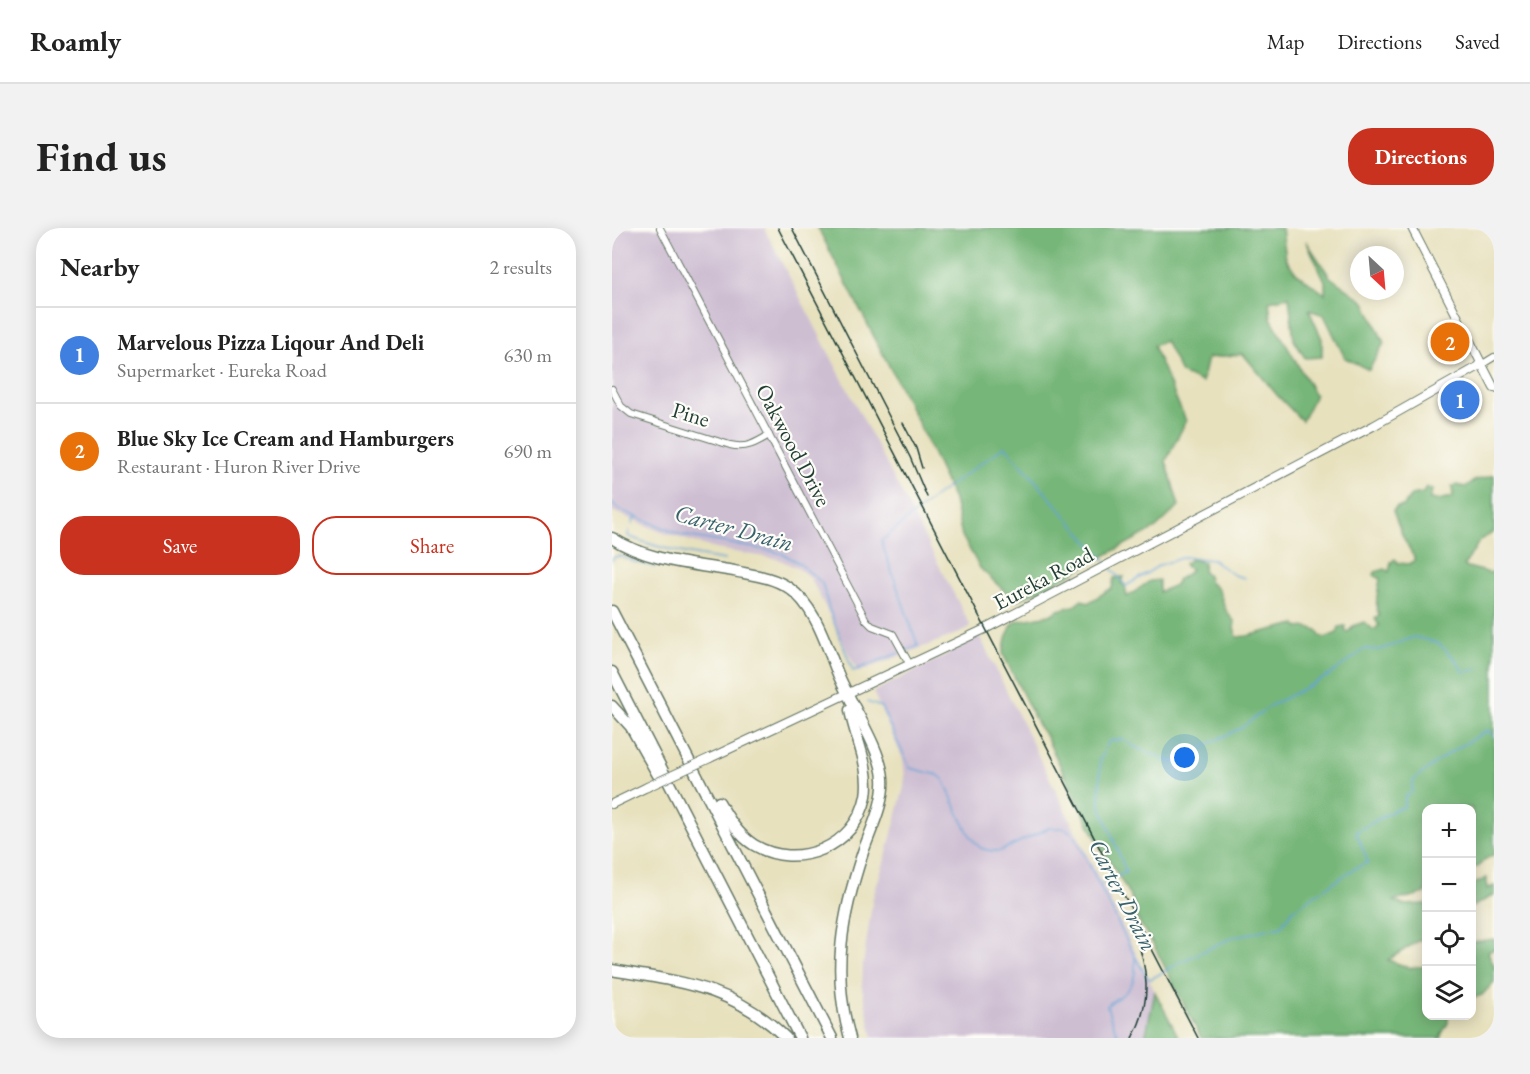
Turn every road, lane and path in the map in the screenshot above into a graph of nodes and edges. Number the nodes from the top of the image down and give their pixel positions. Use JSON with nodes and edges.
{"nodes":[{"id":1,"x":660,"y":228,"type":"edge"},
{"id":2,"x":1412,"y":228,"type":"edge"},
{"id":3,"x":1494,"y":357,"type":"edge"},
{"id":4,"x":1481,"y":364,"type":"junction"},
{"id":5,"x":1494,"y":388,"type":"edge"},
{"id":6,"x":612,"y":389,"type":"edge"},
{"id":7,"x":769,"y":435,"type":"junction"},
{"id":8,"x":612,"y":538,"type":"edge"},
{"id":9,"x":612,"y":611,"type":"edge"},
{"id":10,"x":910,"y":665,"type":"junction"},
{"id":11,"x":612,"y":672,"type":"edge"},
{"id":12,"x":648,"y":681,"type":"junction"},
{"id":13,"x":847,"y":695,"type":"junction"},
{"id":14,"x":612,"y":706,"type":"edge"},
{"id":15,"x":612,"y":804,"type":"edge"},
{"id":16,"x":709,"y":863,"type":"junction"},
{"id":17,"x":612,"y":970,"type":"edge"},
{"id":18,"x":786,"y":1038,"type":"edge"},
{"id":19,"x":800,"y":1038,"type":"edge"},
{"id":20,"x":832,"y":1038,"type":"edge"},
{"id":21,"x":850,"y":1038,"type":"edge"}],
"edges":[{"from":1,"to":7,"type":"street","name":"Oakwood Drive"},
{"from":2,"to":4,"type":"street"},
{"from":3,"to":4,"type":"street"},
{"from":4,"to":5,"type":"street"},
{"from":4,"to":10,"type":"street","name":"Eureka Road"},
{"from":6,"to":7,"type":"street","name":"Pine"},
{"from":7,"to":10,"type":"street","name":"Oakwood Drive"},
{"from":8,"to":13,"type":"highway"},
{"from":9,"to":12,"type":"highway"},
{"from":10,"to":13,"type":"street","name":"Eureka Road"},
{"from":11,"to":16,"type":"highway"},
{"from":12,"to":13,"type":"highway"},
{"from":12,"to":20,"type":"highway"},
{"from":13,"to":15,"type":"street","name":"Eureka Road","bridge":true},
{"from":13,"to":21,"type":"highway"},
{"from":14,"to":16,"type":"highway"},
{"from":16,"to":19,"type":"highway"},
{"from":17,"to":18,"type":"highway"}]}
